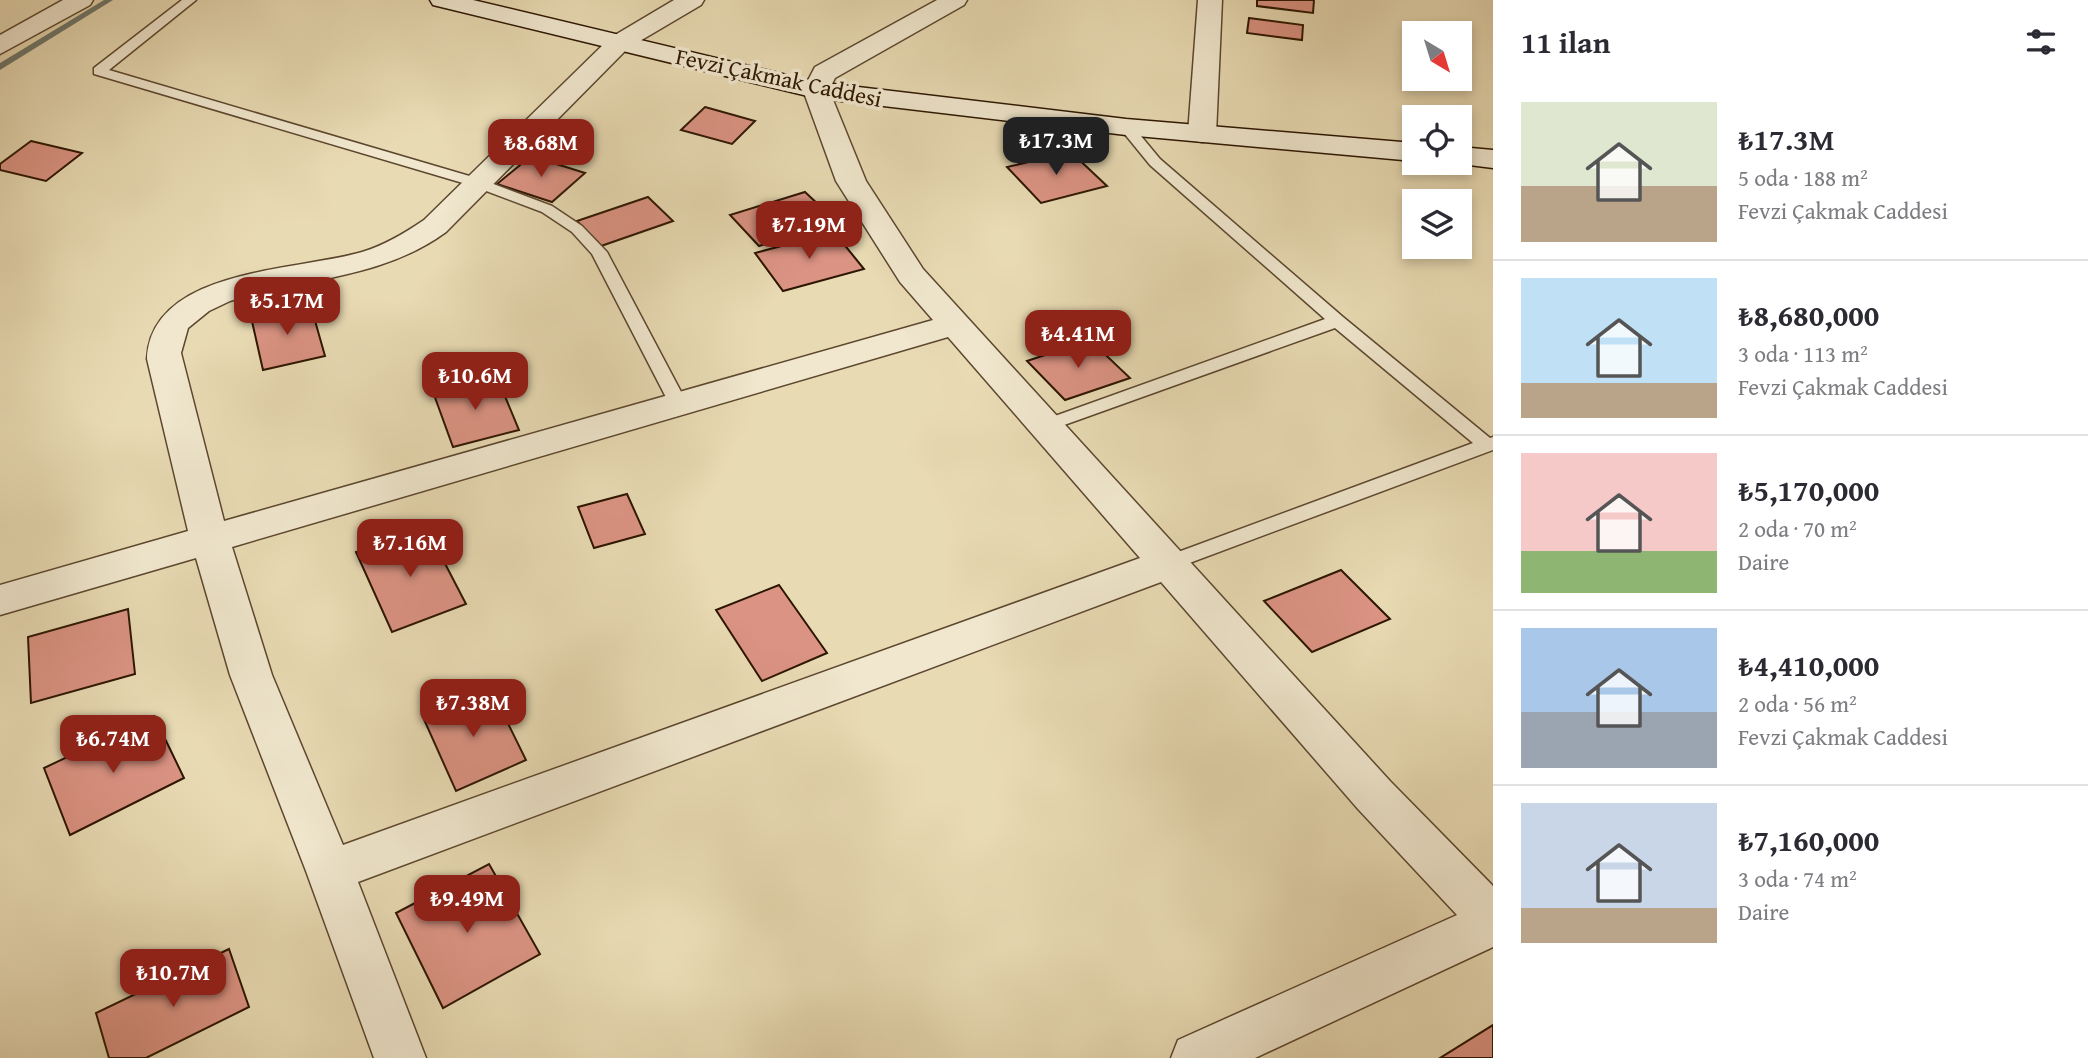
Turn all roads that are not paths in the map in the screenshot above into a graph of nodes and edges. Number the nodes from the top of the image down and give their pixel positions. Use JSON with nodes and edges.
{"nodes":[{"id":1,"x":81,"y":0,"type":"edge"},
{"id":2,"x":190,"y":0,"type":"edge"},
{"id":3,"x":442,"y":0,"type":"edge"},
{"id":4,"x":692,"y":0,"type":"edge"},
{"id":5,"x":955,"y":0,"type":"edge"},
{"id":6,"x":1210,"y":0,"type":"edge"},
{"id":7,"x":619,"y":43,"type":"junction"},
{"id":8,"x":0,"y":46,"type":"edge"},
{"id":9,"x":816,"y":90,"type":"junction"},
{"id":10,"x":1126,"y":127,"type":"junction"},
{"id":11,"x":1202,"y":134,"type":"junction"},
{"id":12,"x":1402,"y":151,"type":"edge"},
{"id":13,"x":1472,"y":157,"type":"edge"},
{"id":14,"x":1493,"y":159,"type":"edge"},
{"id":15,"x":478,"y":183,"type":"junction"},
{"id":16,"x":1337,"y":321,"type":"junction"},
{"id":17,"x":956,"y":324,"type":"junction"},
{"id":18,"x":679,"y":405,"type":"junction"},
{"id":19,"x":1047,"y":425,"type":"junction"},
{"id":20,"x":1490,"y":444,"type":"edge"},
{"id":21,"x":211,"y":541,"type":"junction"},
{"id":22,"x":1169,"y":564,"type":"junction"},
{"id":23,"x":0,"y":600,"type":"edge"},
{"id":24,"x":330,"y":871,"type":"junction"},
{"id":25,"x":1493,"y":921,"type":"edge"},
{"id":26,"x":400,"y":1058,"type":"edge"},
{"id":27,"x":1197,"y":1058,"type":"edge"}],
"edges":[{"from":1,"to":8,"type":"street"},
{"from":2,"to":15,"type":"lane"},
{"from":3,"to":7,"type":"street","name":"Fevzi Çakmak Caddesi"},
{"from":4,"to":7,"type":"street"},
{"from":5,"to":9,"type":"street"},
{"from":6,"to":11,"type":"street"},
{"from":7,"to":9,"type":"street","name":"Fevzi Çakmak Caddesi"},
{"from":7,"to":15,"type":"street"},
{"from":9,"to":10,"type":"street","name":"Fevzi Çakmak Caddesi"},
{"from":9,"to":17,"type":"street"},
{"from":10,"to":11,"type":"street","name":"Fevzi Çakmak Caddesi"},
{"from":10,"to":16,"type":"lane"},
{"from":11,"to":12,"type":"street","name":"Fevzi Çakmak Caddesi"},
{"from":13,"to":14,"type":"street"},
{"from":15,"to":18,"type":"lane"},
{"from":15,"to":21,"type":"street"},
{"from":16,"to":19,"type":"lane"},
{"from":16,"to":20,"type":"lane"},
{"from":17,"to":18,"type":"street"},
{"from":17,"to":19,"type":"street"},
{"from":18,"to":21,"type":"street"},
{"from":19,"to":22,"type":"street"},
{"from":20,"to":22,"type":"lane"},
{"from":21,"to":23,"type":"street"},
{"from":21,"to":24,"type":"street"},
{"from":22,"to":24,"type":"street"},
{"from":22,"to":25,"type":"street"},
{"from":24,"to":26,"type":"street"},
{"from":25,"to":27,"type":"street"}]}
